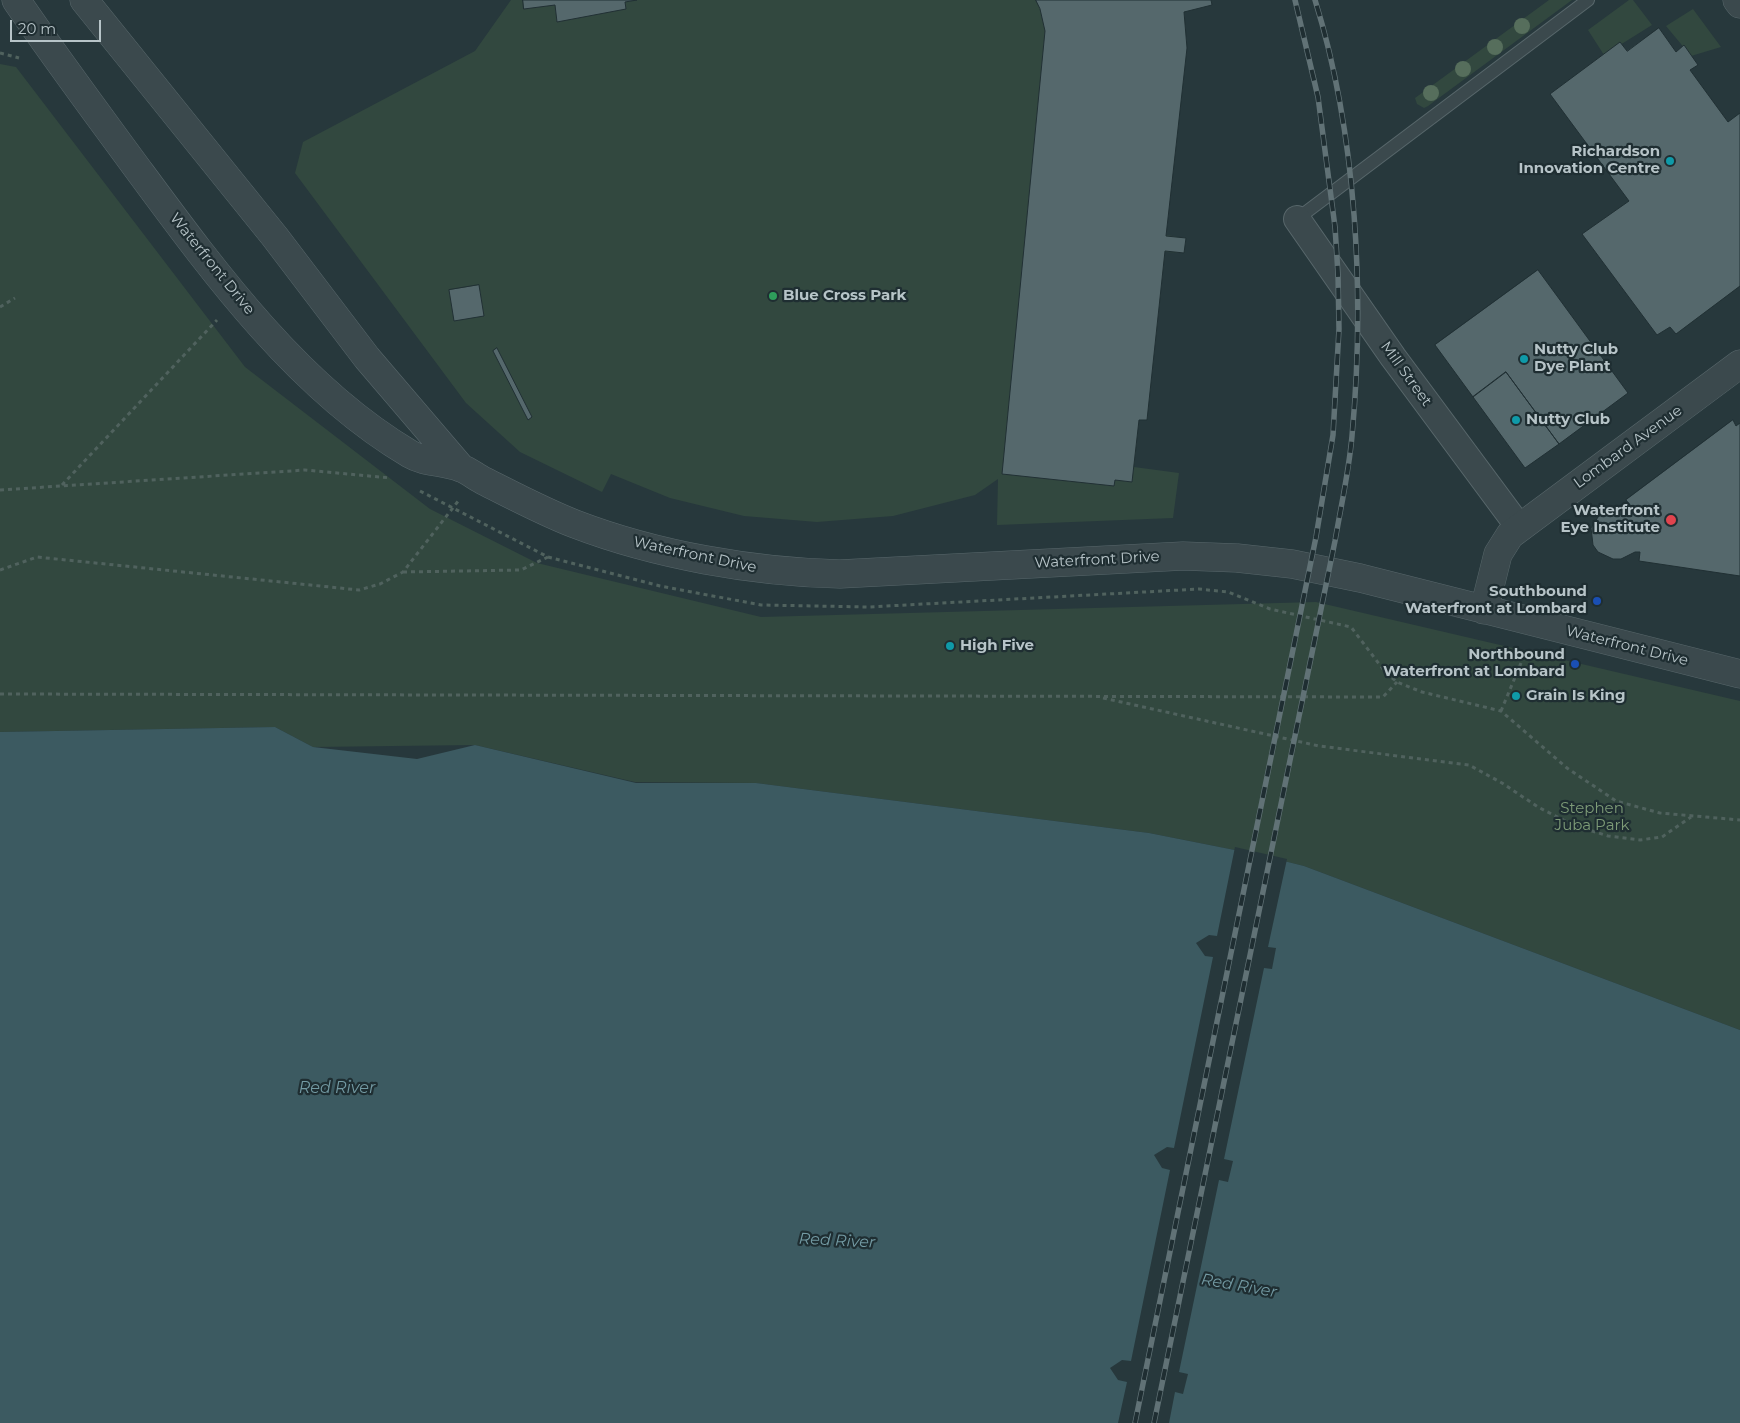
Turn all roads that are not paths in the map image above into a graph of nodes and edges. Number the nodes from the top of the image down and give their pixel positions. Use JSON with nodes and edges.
{"nodes":[{"id":1,"x":16,"y":0,"type":"edge"},
{"id":2,"x":84,"y":0,"type":"edge"},
{"id":3,"x":1588,"y":0,"type":"edge"},
{"id":4,"x":1737,"y":0,"type":"edge"},
{"id":5,"x":1740,"y":4,"type":"edge"},
{"id":6,"x":1297,"y":218,"type":"joint"},
{"id":7,"x":1740,"y":364,"type":"edge"},
{"id":8,"x":460,"y":468,"type":"junction"},
{"id":9,"x":1519,"y":527,"type":"junction"},
{"id":10,"x":1484,"y":610,"type":"junction"},
{"id":11,"x":1740,"y":674,"type":"edge"}],
"edges":[{"from":1,"to":8,"type":"street","name":"Waterfront Drive"},
{"from":2,"to":8,"type":"street","name":"Waterfront Drive"},
{"from":3,"to":6,"type":"lane"},
{"from":4,"to":5,"type":"street"},
{"from":6,"to":9,"type":"street","name":"Mill Street"},
{"from":7,"to":9,"type":"street","name":"Lombard Avenue"},
{"from":8,"to":10,"type":"street","name":"Waterfront Drive"},
{"from":9,"to":10,"type":"street","name":"Lombard Avenue"},
{"from":10,"to":11,"type":"street","name":"Waterfront Drive"}]}
